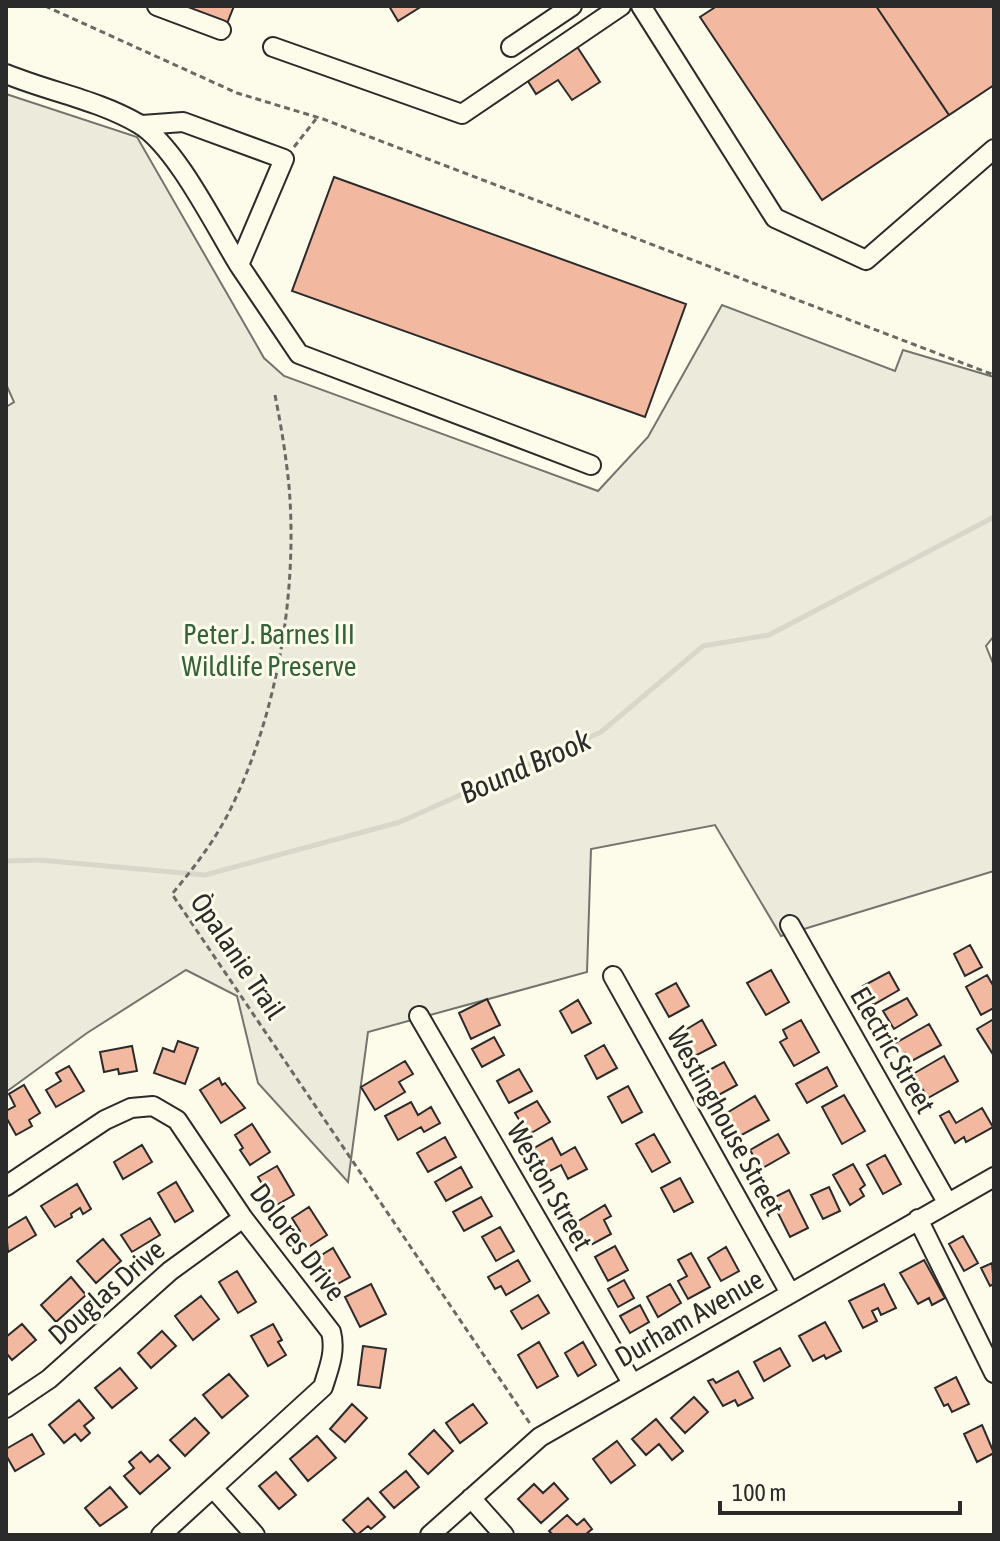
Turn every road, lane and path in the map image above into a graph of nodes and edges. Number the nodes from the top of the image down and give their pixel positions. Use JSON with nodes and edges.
{"nodes":[{"id":1,"x":45,"y":6,"type":"edge"},
{"id":2,"x":157,"y":6,"type":"edge"},
{"id":3,"x":572,"y":6,"type":"edge"},
{"id":4,"x":621,"y":6,"type":"edge"},
{"id":5,"x":641,"y":6,"type":"edge"},
{"id":6,"x":221,"y":30,"type":"dead end"},
{"id":7,"x":273,"y":47,"type":"dead end"},
{"id":8,"x":511,"y":47,"type":"dead end"},
{"id":9,"x":6,"y":74,"type":"edge"},
{"id":10,"x":318,"y":117,"type":"junction"},
{"id":11,"x":142,"y":125,"type":"junction"},
{"id":12,"x":994,"y":149,"type":"edge"},
{"id":13,"x":284,"y":159,"type":"junction"},
{"id":14,"x":239,"y":265,"type":"junction"},
{"id":15,"x":994,"y":375,"type":"edge"},
{"id":16,"x":275,"y":395,"type":"dead end"},
{"id":17,"x":591,"y":465,"type":"dead end"},
{"id":18,"x":790,"y":925,"type":"dead end"},
{"id":19,"x":613,"y":976,"type":"dead end"},
{"id":20,"x":419,"y":1016,"type":"dead end"},
{"id":21,"x":994,"y":1177,"type":"edge"},
{"id":22,"x":6,"y":1186,"type":"edge"},
{"id":23,"x":947,"y":1202,"type":"junction"},
{"id":24,"x":243,"y":1218,"type":"junction"},
{"id":25,"x":918,"y":1219,"type":"junction"},
{"id":26,"x":790,"y":1293,"type":"junction"},
{"id":27,"x":994,"y":1373,"type":"edge"},
{"id":28,"x":632,"y":1383,"type":"junction"},
{"id":29,"x":6,"y":1408,"type":"edge"},
{"id":30,"x":540,"y":1437,"type":"junction"},
{"id":31,"x":213,"y":1488,"type":"junction"},
{"id":32,"x":471,"y":1498,"type":"junction"},
{"id":33,"x":161,"y":1535,"type":"edge"},
{"id":34,"x":255,"y":1535,"type":"edge"},
{"id":35,"x":430,"y":1535,"type":"edge"},
{"id":36,"x":504,"y":1535,"type":"edge"}],
"edges":[{"from":1,"to":10,"type":"path"},
{"from":2,"to":6,"type":"street"},
{"from":3,"to":8,"type":"street"},
{"from":4,"to":7,"type":"street"},
{"from":5,"to":12,"type":"street"},
{"from":9,"to":11,"type":"street"},
{"from":10,"to":13,"type":"path"},
{"from":10,"to":15,"type":"path"},
{"from":11,"to":13,"type":"street"},
{"from":11,"to":14,"type":"street"},
{"from":13,"to":14,"type":"street"},
{"from":14,"to":17,"type":"street"},
{"from":16,"to":30,"type":"path","name":"Òpalanie Trail"},
{"from":18,"to":23,"type":"street","name":"Electric Street"},
{"from":19,"to":26,"type":"street","name":"Westinghouse Street"},
{"from":20,"to":28,"type":"street","name":"Weston Street"},
{"from":21,"to":23,"type":"street","name":"Durham Avenue"},
{"from":22,"to":24,"type":"street","name":"Dolores Drive"},
{"from":23,"to":25,"type":"street","name":"Durham Avenue"},
{"from":24,"to":29,"type":"street","name":"Douglas Drive"},
{"from":24,"to":31,"type":"street","name":"Dolores Drive"},
{"from":25,"to":26,"type":"street","name":"Durham Avenue"},
{"from":25,"to":27,"type":"street"},
{"from":26,"to":28,"type":"street","name":"Durham Avenue"},
{"from":28,"to":30,"type":"street","name":"Durham Avenue"},
{"from":30,"to":32,"type":"street","name":"Durham Avenue"},
{"from":31,"to":33,"type":"street","name":"Dolores Drive"},
{"from":31,"to":34,"type":"street"},
{"from":32,"to":35,"type":"street","name":"Durham Avenue"},
{"from":32,"to":36,"type":"street"}]}
